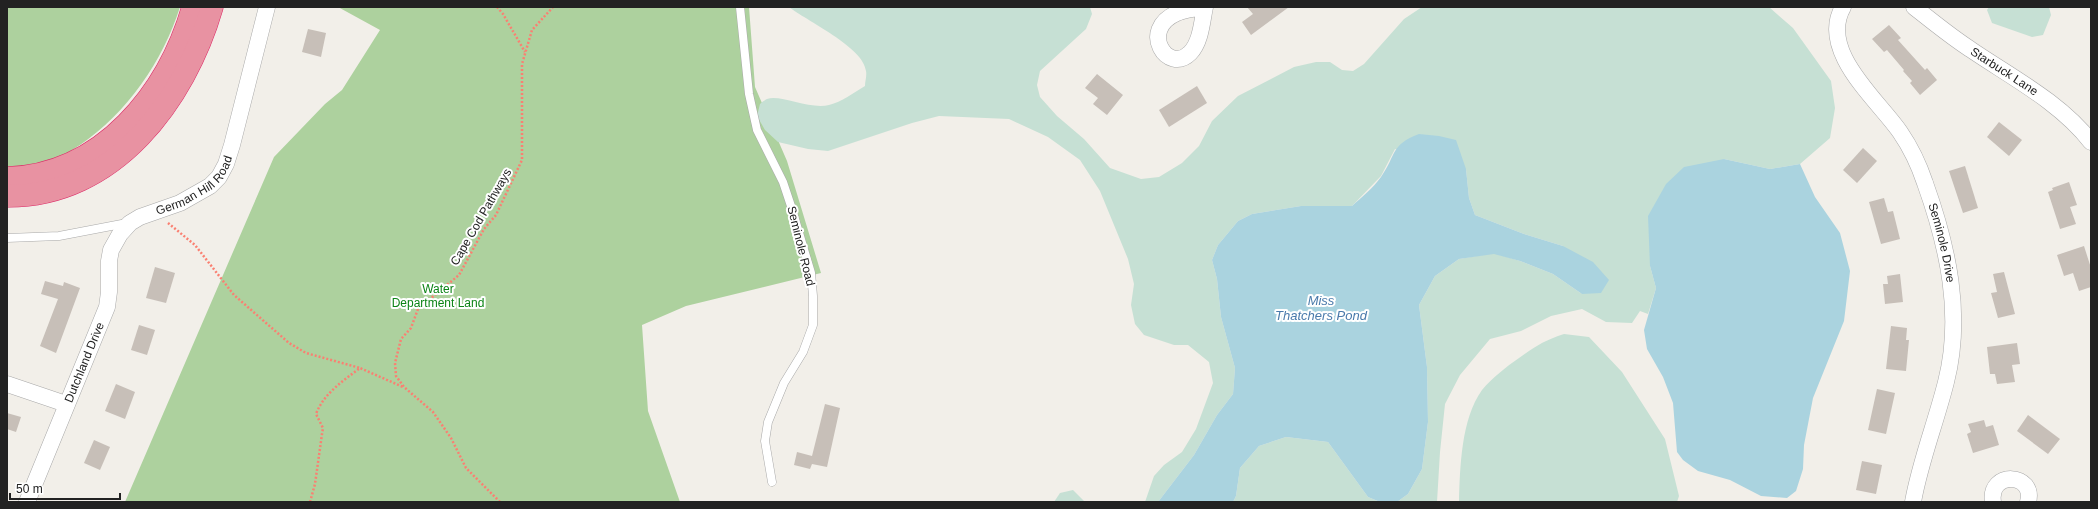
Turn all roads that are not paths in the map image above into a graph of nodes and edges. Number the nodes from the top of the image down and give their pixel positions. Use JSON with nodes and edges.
{"nodes":[{"id":1,"x":193,"y":7,"type":"edge"},
{"id":2,"x":212,"y":7,"type":"edge"},
{"id":3,"x":267,"y":7,"type":"edge"},
{"id":4,"x":740,"y":7,"type":"edge"},
{"id":5,"x":1843,"y":7,"type":"edge"},
{"id":6,"x":1914,"y":7,"type":"edge"},
{"id":7,"x":2091,"y":142,"type":"edge"},
{"id":8,"x":7,"y":178,"type":"edge"},
{"id":9,"x":7,"y":196,"type":"edge"},
{"id":10,"x":130,"y":223,"type":"junction"},
{"id":11,"x":7,"y":238,"type":"edge"},
{"id":12,"x":7,"y":384,"type":"edge"},
{"id":13,"x":66,"y":404,"type":"junction"},
{"id":14,"x":772,"y":482,"type":"dead end"},
{"id":15,"x":27,"y":502,"type":"edge"},
{"id":16,"x":1913,"y":502,"type":"edge"},
{"id":17,"x":1992,"y":502,"type":"edge"},
{"id":18,"x":2028,"y":502,"type":"edge"}],
"edges":[{"from":1,"to":8,"type":"highway"},
{"from":2,"to":9,"type":"highway"},
{"from":3,"to":10,"type":"street","name":"German Hill Road"},
{"from":4,"to":14,"type":"lane","name":"Seminole Road"},
{"from":5,"to":16,"type":"street","name":"Seminole Drive"},
{"from":6,"to":7,"type":"street","name":"Starbuck Lane"},
{"from":10,"to":11,"type":"lane","name":"German Hill Road"},
{"from":10,"to":13,"type":"street","name":"Dutchland Drive"},
{"from":12,"to":13,"type":"street"},
{"from":13,"to":15,"type":"street","name":"Dutchland Drive"},
{"from":17,"to":18,"type":"street"}]}
